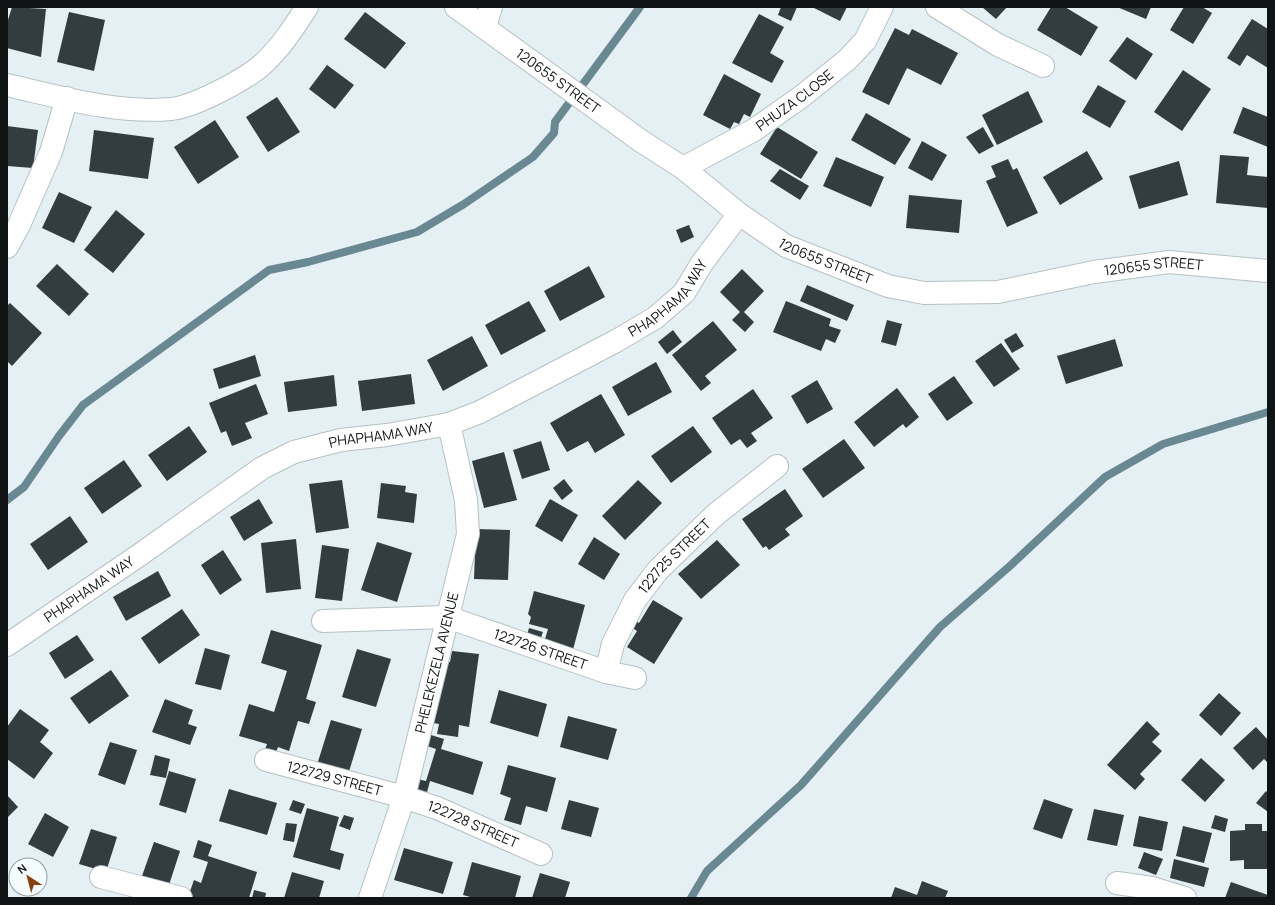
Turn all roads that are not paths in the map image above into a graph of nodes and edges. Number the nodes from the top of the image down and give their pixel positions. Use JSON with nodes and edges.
{"nodes":[{"id":1,"x":307,"y":7,"type":"edge"},
{"id":2,"x":456,"y":7,"type":"edge"},
{"id":3,"x":882,"y":7,"type":"edge"},
{"id":4,"x":937,"y":7,"type":"edge"},
{"id":5,"x":488,"y":17,"type":"edge"},
{"id":6,"x":1043,"y":66,"type":"dead end"},
{"id":7,"x":7,"y":85,"type":"edge"},
{"id":8,"x":67,"y":98,"type":"junction"},
{"id":9,"x":683,"y":168,"type":"junction"},
{"id":10,"x":739,"y":214,"type":"junction"},
{"id":11,"x":7,"y":246,"type":"edge"},
{"id":12,"x":1268,"y":271,"type":"edge"},
{"id":13,"x":449,"y":424,"type":"junction"},
{"id":14,"x":777,"y":466,"type":"dead end"},
{"id":15,"x":447,"y":617,"type":"junction"},
{"id":16,"x":323,"y":621,"type":"dead end"},
{"id":17,"x":7,"y":645,"type":"edge"},
{"id":18,"x":606,"y":672,"type":"junction"},
{"id":19,"x":635,"y":678,"type":"dead end"},
{"id":20,"x":266,"y":760,"type":"dead end"},
{"id":21,"x":404,"y":797,"type":"junction"},
{"id":22,"x":541,"y":854,"type":"dead end"},
{"id":23,"x":101,"y":877,"type":"dead end"},
{"id":24,"x":1116,"y":883,"type":"dead end"},
{"id":25,"x":181,"y":898,"type":"edge"},
{"id":26,"x":370,"y":898,"type":"edge"},
{"id":27,"x":1185,"y":898,"type":"edge"}],
"edges":[{"from":1,"to":8,"type":"street"},
{"from":2,"to":5,"type":"street","name":"120655 STREET"},
{"from":3,"to":9,"type":"street","name":"PHUZA CLOSE"},
{"from":4,"to":6,"type":"street"},
{"from":5,"to":9,"type":"street","name":"120655 STREET"},
{"from":7,"to":8,"type":"street"},
{"from":8,"to":11,"type":"street"},
{"from":9,"to":10,"type":"street","name":"120655 STREET"},
{"from":10,"to":12,"type":"street","name":"120655 STREET"},
{"from":10,"to":13,"type":"street","name":"PHAPHAMA WAY"},
{"from":13,"to":15,"type":"street","name":"PHELEKEZELA AVENUE"},
{"from":13,"to":17,"type":"street","name":"PHAPHAMA WAY"},
{"from":14,"to":18,"type":"street","name":"122725 STREET"},
{"from":15,"to":16,"type":"street"},
{"from":15,"to":18,"type":"street","name":"122726 STREET"},
{"from":15,"to":21,"type":"street","name":"PHELEKEZELA AVENUE"},
{"from":18,"to":19,"type":"street","name":"122726 STREET"},
{"from":20,"to":21,"type":"street","name":"122729 STREET"},
{"from":21,"to":22,"type":"street","name":"122728 STREET"},
{"from":21,"to":26,"type":"street","name":"PHELEKEZELA AVENUE"},
{"from":23,"to":25,"type":"street"},
{"from":24,"to":27,"type":"street"}]}
